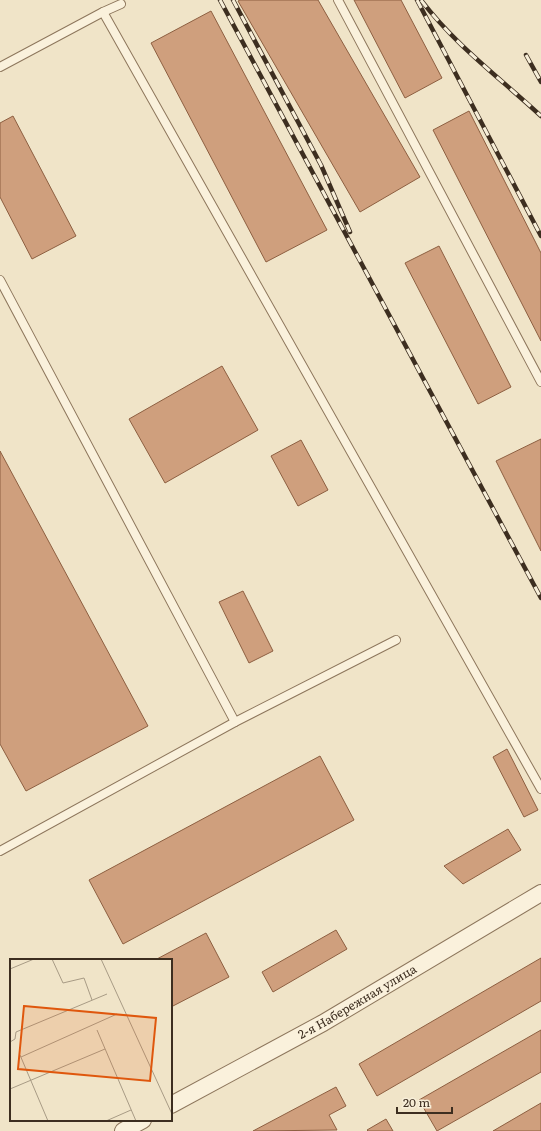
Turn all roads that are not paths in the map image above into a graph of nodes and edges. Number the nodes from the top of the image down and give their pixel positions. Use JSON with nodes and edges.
{"nodes":[{"id":1,"x":338,"y":0,"type":"edge"},
{"id":2,"x":121,"y":4,"type":"dead end"},
{"id":3,"x":103,"y":12,"type":"junction"},
{"id":4,"x":0,"y":67,"type":"edge"},
{"id":5,"x":0,"y":280,"type":"edge"},
{"id":6,"x":541,"y":382,"type":"edge"},
{"id":7,"x":396,"y":640,"type":"dead end"},
{"id":8,"x":235,"y":722,"type":"junction"},
{"id":9,"x":541,"y":789,"type":"edge"},
{"id":10,"x":0,"y":851,"type":"edge"},
{"id":11,"x":541,"y":893,"type":"edge"},
{"id":12,"x":172,"y":1104,"type":"edge"},
{"id":13,"x":141,"y":1121,"type":"edge"},
{"id":14,"x":123,"y":1131,"type":"edge"}],
"edges":[{"from":1,"to":6,"type":"lane"},
{"from":2,"to":3,"type":"lane"},
{"from":3,"to":4,"type":"lane"},
{"from":3,"to":9,"type":"lane"},
{"from":5,"to":8,"type":"lane"},
{"from":7,"to":8,"type":"lane"},
{"from":8,"to":10,"type":"lane"},
{"from":11,"to":12,"type":"street","name":"2-я Набережная улица"},
{"from":13,"to":14,"type":"street"}]}
